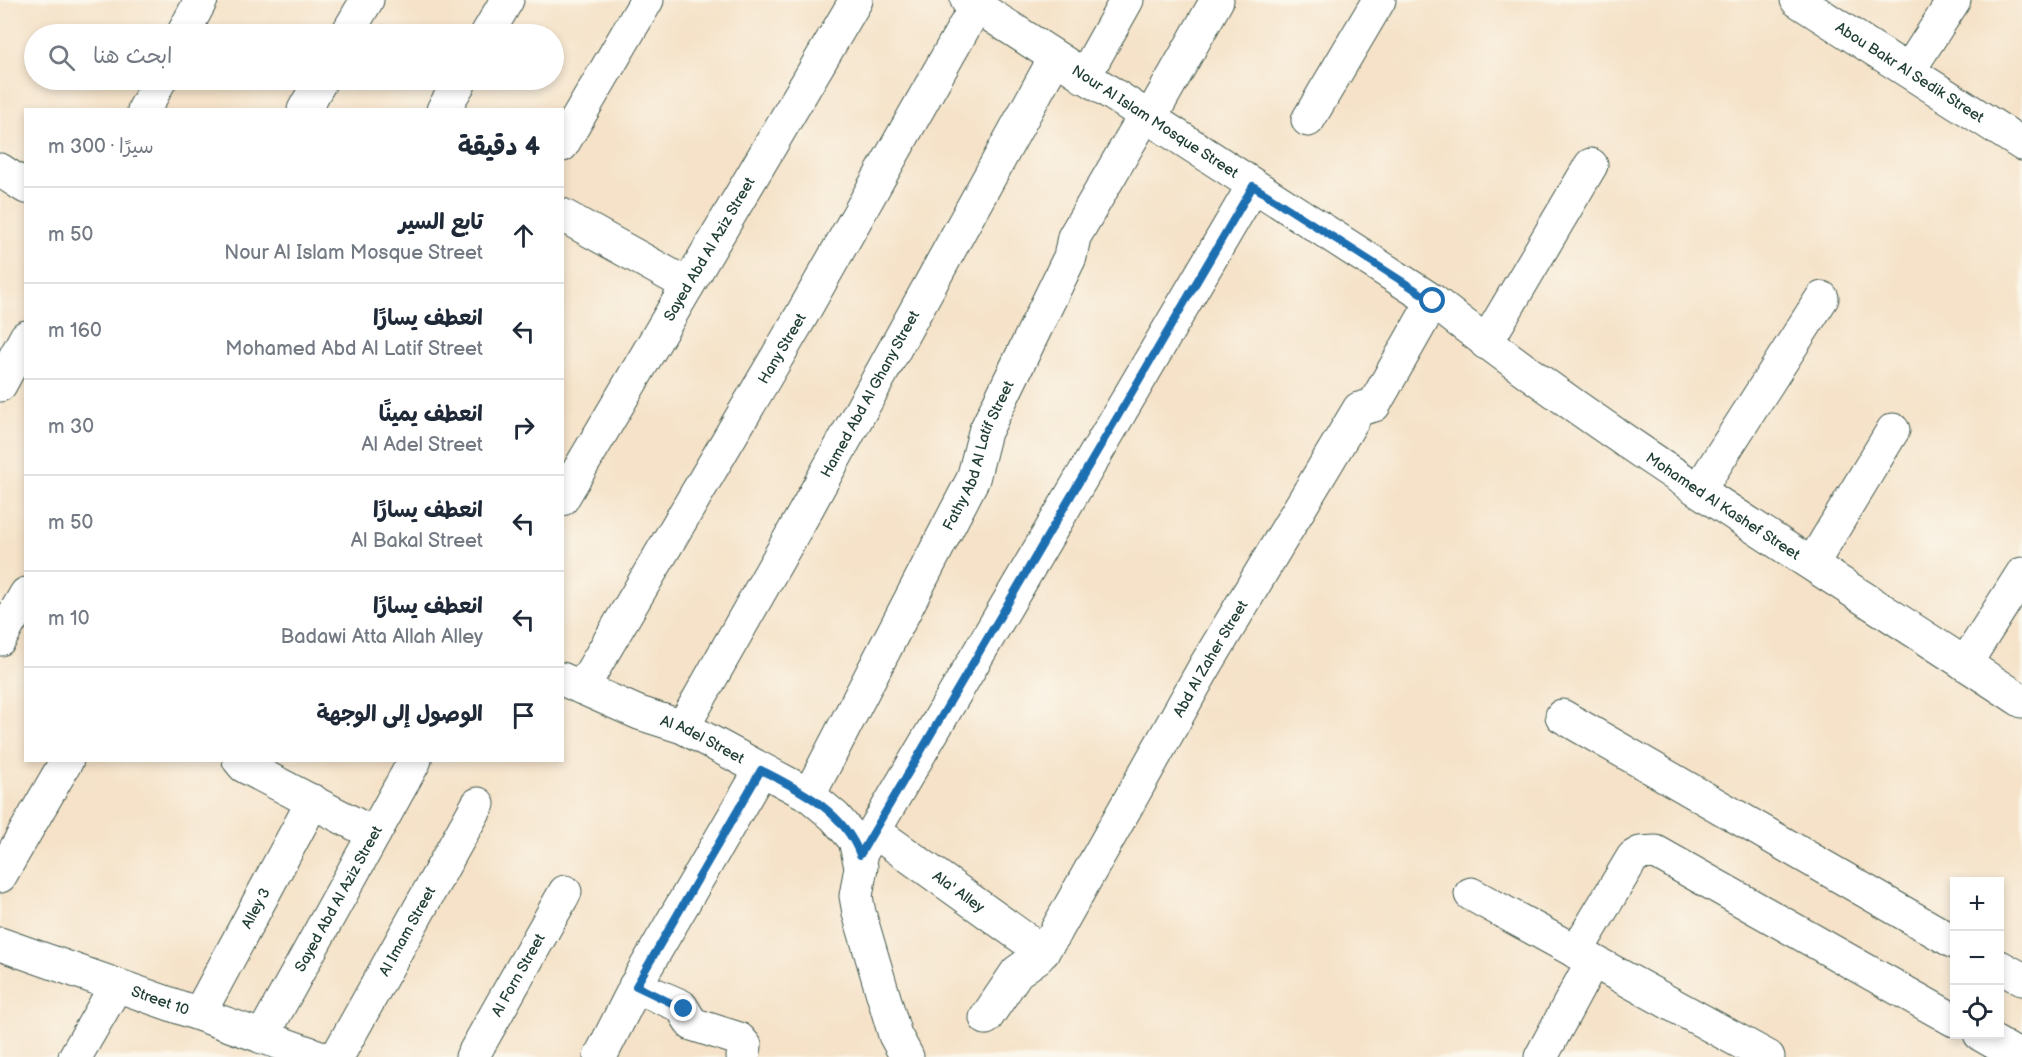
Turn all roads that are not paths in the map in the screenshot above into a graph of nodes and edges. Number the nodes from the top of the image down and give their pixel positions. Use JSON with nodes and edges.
{"nodes":[{"id":1,"x":201,"y":0,"type":"edge"},
{"id":2,"x":367,"y":0,"type":"edge"},
{"id":3,"x":507,"y":0,"type":"edge"},
{"id":4,"x":647,"y":0,"type":"edge"},
{"id":5,"x":856,"y":0,"type":"edge"},
{"id":6,"x":1127,"y":0,"type":"edge"},
{"id":7,"x":1217,"y":0,"type":"edge"},
{"id":8,"x":1379,"y":0,"type":"edge"},
{"id":9,"x":1797,"y":0,"type":"edge"},
{"id":10,"x":1954,"y":0,"type":"edge"},
{"id":11,"x":972,"y":3,"type":"edge"},
{"id":12,"x":188,"y":24,"type":"edge"},
{"id":13,"x":353,"y":24,"type":"edge"},
{"id":14,"x":493,"y":24,"type":"edge"},
{"id":15,"x":1055,"y":58,"type":"junction"},
{"id":16,"x":1909,"y":70,"type":"junction"},
{"id":17,"x":1084,"y":77,"type":"junction"},
{"id":18,"x":155,"y":90,"type":"edge"},
{"id":19,"x":315,"y":90,"type":"edge"},
{"id":20,"x":455,"y":90,"type":"edge"},
{"id":21,"x":145,"y":108,"type":"edge"},
{"id":22,"x":305,"y":108,"type":"edge"},
{"id":23,"x":444,"y":108,"type":"edge"},
{"id":24,"x":1147,"y":118,"type":"junction"},
{"id":25,"x":1308,"y":120,"type":"dead end"},
{"id":26,"x":564,"y":142,"type":"edge"},
{"id":27,"x":2022,"y":144,"type":"edge"},
{"id":28,"x":1591,"y":165,"type":"dead end"},
{"id":29,"x":0,"y":170,"type":"edge"},
{"id":30,"x":24,"y":186,"type":"edge"},
{"id":31,"x":1253,"y":186,"type":"junction"},
{"id":32,"x":564,"y":216,"type":"edge"},
{"id":33,"x":688,"y":285,"type":"junction"},
{"id":34,"x":1822,"y":298,"type":"dead end"},
{"id":35,"x":1433,"y":301,"type":"junction"},
{"id":36,"x":24,"y":341,"type":"edge"},
{"id":37,"x":1486,"y":342,"type":"junction"},
{"id":38,"x":0,"y":385,"type":"edge"},
{"id":39,"x":1893,"y":430,"type":"dead end"},
{"id":40,"x":1699,"y":490,"type":"junction"},
{"id":41,"x":564,"y":493,"type":"edge"},
{"id":42,"x":1812,"y":564,"type":"junction"},
{"id":43,"x":2022,"y":574,"type":"edge"},
{"id":44,"x":24,"y":597,"type":"edge"},
{"id":45,"x":0,"y":639,"type":"edge"},
{"id":46,"x":1965,"y":664,"type":"junction"},
{"id":47,"x":572,"y":684,"type":"edge"},
{"id":48,"x":2022,"y":701,"type":"edge"},
{"id":49,"x":1562,"y":716,"type":"dead end"},
{"id":50,"x":683,"y":727,"type":"junction"},
{"id":51,"x":66,"y":762,"type":"edge"},
{"id":52,"x":241,"y":762,"type":"edge"},
{"id":53,"x":414,"y":762,"type":"edge"},
{"id":54,"x":761,"y":770,"type":"junction"},
{"id":55,"x":809,"y":795,"type":"junction"},
{"id":56,"x":313,"y":801,"type":"junction"},
{"id":57,"x":478,"y":804,"type":"dead end"},
{"id":58,"x":374,"y":834,"type":"junction"},
{"id":59,"x":864,"y":854,"type":"junction"},
{"id":60,"x":0,"y":876,"type":"edge"},
{"id":61,"x":565,"y":892,"type":"dead end"},
{"id":62,"x":1471,"y":894,"type":"dead end"},
{"id":63,"x":1950,"y":940,"type":"edge"},
{"id":64,"x":0,"y":944,"type":"edge"},
{"id":65,"x":1043,"y":952,"type":"junction"},
{"id":66,"x":1584,"y":957,"type":"junction"},
{"id":67,"x":2004,"y":969,"type":"edge"},
{"id":68,"x":2022,"y":979,"type":"edge"},
{"id":69,"x":116,"y":986,"type":"junction"},
{"id":70,"x":636,"y":986,"type":"junction"},
{"id":71,"x":199,"y":1014,"type":"junction"},
{"id":72,"x":986,"y":1018,"type":"dead end"},
{"id":73,"x":1950,"y":1018,"type":"edge"},
{"id":74,"x":262,"y":1036,"type":"junction"},
{"id":75,"x":1987,"y":1039,"type":"edge"},
{"id":76,"x":309,"y":1055,"type":"edge"},
{"id":77,"x":75,"y":1057,"type":"edge"},
{"id":78,"x":337,"y":1057,"type":"edge"},
{"id":79,"x":472,"y":1057,"type":"edge"},
{"id":80,"x":600,"y":1057,"type":"edge"},
{"id":81,"x":743,"y":1057,"type":"edge"},
{"id":82,"x":907,"y":1057,"type":"edge"},
{"id":83,"x":1541,"y":1057,"type":"edge"},
{"id":84,"x":1768,"y":1057,"type":"edge"},
{"id":85,"x":2020,"y":1057,"type":"edge"}],
"edges":[{"from":1,"to":12,"type":"street"},
{"from":2,"to":13,"type":"street"},
{"from":3,"to":14,"type":"street"},
{"from":4,"to":26,"type":"street"},
{"from":5,"to":33,"type":"street","name":"Sayed Abd Al Aziz Street"},
{"from":6,"to":17,"type":"street"},
{"from":7,"to":24,"type":"street","name":"Fathy Abd Al Latif Street"},
{"from":8,"to":25,"type":"street"},
{"from":9,"to":16,"type":"street","name":"Abou Bakr Al Sedik Street"},
{"from":10,"to":16,"type":"street"},
{"from":11,"to":15,"type":"street","name":"Nour Al Islam Mosque Street"},
{"from":11,"to":47,"type":"street","name":"Hany Street"},
{"from":15,"to":17,"type":"street","name":"Nour Al Islam Mosque Street"},
{"from":15,"to":50,"type":"street","name":"Hamed Abd Al Ghany Street"},
{"from":16,"to":27,"type":"street","name":"Abou Bakr Al Sedik Street"},
{"from":17,"to":24,"type":"street","name":"Nour Al Islam Mosque Street"},
{"from":18,"to":21,"type":"street"},
{"from":19,"to":22,"type":"street"},
{"from":20,"to":23,"type":"street"},
{"from":24,"to":31,"type":"street","name":"Nour Al Islam Mosque Street"},
{"from":24,"to":55,"type":"street","name":"Fathy Abd Al Latif Street"},
{"from":28,"to":37,"type":"street"},
{"from":29,"to":30,"type":"street"},
{"from":31,"to":35,"type":"street","name":"Nour Al Islam Mosque Street"},
{"from":31,"to":59,"type":"street"},
{"from":32,"to":33,"type":"street"},
{"from":33,"to":41,"type":"street","name":"Sayed Abd Al Aziz Street"},
{"from":34,"to":40,"type":"street"},
{"from":35,"to":37,"type":"street","name":"Mohamed Al Kashef Street"},
{"from":35,"to":65,"type":"street","name":"Abd Al Zaher Street"},
{"from":36,"to":38,"type":"street"},
{"from":37,"to":40,"type":"street","name":"Mohamed Al Kashef Street"},
{"from":39,"to":42,"type":"street"},
{"from":40,"to":42,"type":"street","name":"Mohamed Al Kashef Street"},
{"from":42,"to":46,"type":"street","name":"Mohamed Al Kashef Street"},
{"from":43,"to":46,"type":"street"},
{"from":44,"to":45,"type":"street"},
{"from":46,"to":48,"type":"street","name":"Mohamed Al Kashef Street"},
{"from":47,"to":50,"type":"street","name":"Al Adel Street"},
{"from":49,"to":63,"type":"street"},
{"from":50,"to":54,"type":"street","name":"Al Adel Street"},
{"from":51,"to":60,"type":"street"},
{"from":52,"to":56,"type":"street"},
{"from":53,"to":58,"type":"street","name":"Sayed Abd Al Aziz Street"},
{"from":54,"to":55,"type":"street","name":"Al Adel Street"},
{"from":54,"to":70,"type":"street"},
{"from":55,"to":59,"type":"street","name":"Al Adel Street"},
{"from":56,"to":58,"type":"street"},
{"from":56,"to":71,"type":"street","name":"Alley 3"},
{"from":57,"to":78,"type":"street","name":"Al Imam Street"},
{"from":58,"to":74,"type":"street","name":"Sayed Abd Al Aziz Street"},
{"from":59,"to":65,"type":"street","name":"Ala' Alley"},
{"from":59,"to":82,"type":"street"},
{"from":61,"to":79,"type":"street","name":"Al Forn Street"},
{"from":62,"to":66,"type":"street"},
{"from":64,"to":69,"type":"street","name":"Street 10"},
{"from":65,"to":72,"type":"street","name":"Abd Al Zaher Street"},
{"from":66,"to":73,"type":"street"},
{"from":66,"to":83,"type":"street"},
{"from":66,"to":84,"type":"street"},
{"from":67,"to":68,"type":"street"},
{"from":69,"to":71,"type":"street","name":"Street 10"},
{"from":69,"to":77,"type":"street"},
{"from":70,"to":80,"type":"street"},
{"from":70,"to":81,"type":"street"},
{"from":71,"to":74,"type":"street","name":"Street 10"},
{"from":74,"to":76,"type":"street","name":"Street 10"},
{"from":75,"to":85,"type":"street"}]}
